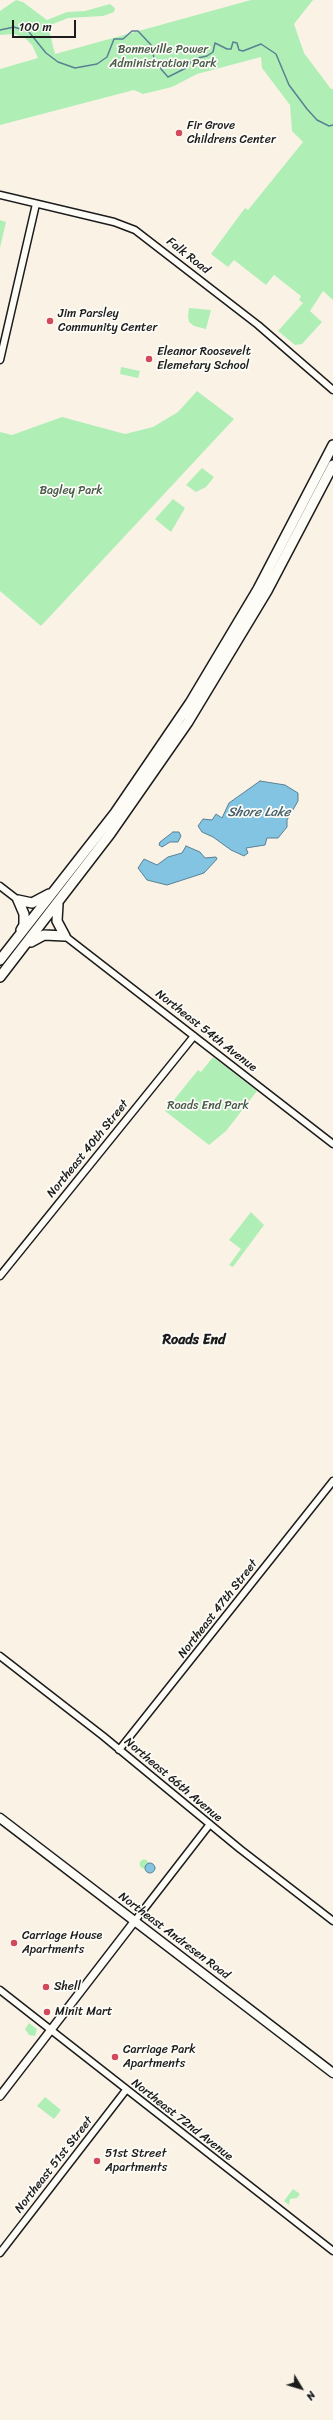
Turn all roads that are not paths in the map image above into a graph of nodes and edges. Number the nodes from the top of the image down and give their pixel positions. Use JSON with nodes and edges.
{"nodes":[{"id":1,"x":0,"y":195,"type":"edge"},
{"id":2,"x":36,"y":204,"type":"junction"},
{"id":3,"x":0,"y":360,"type":"edge"},
{"id":4,"x":333,"y":390,"type":"edge"},
{"id":5,"x":333,"y":445,"type":"edge"},
{"id":6,"x":333,"y":465,"type":"edge"},
{"id":7,"x":79,"y":860,"type":"junction"},
{"id":8,"x":0,"y":886,"type":"edge"},
{"id":9,"x":18,"y":900,"type":"junction"},
{"id":10,"x":59,"y":902,"type":"junction"},
{"id":11,"x":65,"y":936,"type":"junction"},
{"id":12,"x":0,"y":960,"type":"edge"},
{"id":13,"x":3,"y":973,"type":"edge"},
{"id":14,"x":194,"y":1036,"type":"junction"},
{"id":15,"x":333,"y":1144,"type":"edge"},
{"id":16,"x":0,"y":1276,"type":"edge"},
{"id":17,"x":333,"y":1481,"type":"edge"},
{"id":18,"x":0,"y":1656,"type":"edge"},
{"id":19,"x":119,"y":1750,"type":"junction"},
{"id":20,"x":0,"y":1818,"type":"edge"},
{"id":21,"x":210,"y":1824,"type":"junction"},
{"id":22,"x":333,"y":1921,"type":"edge"},
{"id":23,"x":134,"y":1922,"type":"junction"},
{"id":24,"x":0,"y":1990,"type":"edge"},
{"id":25,"x":51,"y":2030,"type":"junction"},
{"id":26,"x":333,"y":2073,"type":"edge"},
{"id":27,"x":126,"y":2090,"type":"junction"},
{"id":28,"x":0,"y":2096,"type":"edge"},
{"id":29,"x":333,"y":2251,"type":"edge"},
{"id":30,"x":0,"y":2253,"type":"edge"}],
"edges":[{"from":1,"to":2,"type":"street","name":"Falk Road"},
{"from":2,"to":3,"type":"street"},
{"from":2,"to":4,"type":"street","name":"Falk Road"},
{"from":5,"to":7,"type":"highway"},
{"from":6,"to":10,"type":"highway"},
{"from":7,"to":9,"type":"highway"},
{"from":7,"to":12,"type":"highway"},
{"from":8,"to":9,"type":"street"},
{"from":9,"to":12,"type":"highway"},
{"from":10,"to":11,"type":"highway"},
{"from":10,"to":13,"type":"highway"},
{"from":11,"to":13,"type":"highway"},
{"from":11,"to":14,"type":"street","name":"Northeast 54th Avenue"},
{"from":14,"to":15,"type":"street","name":"Northeast 54th Avenue"},
{"from":14,"to":16,"type":"street","name":"Northeast 40th Street"},
{"from":17,"to":19,"type":"street","name":"Northeast 47th Street"},
{"from":18,"to":19,"type":"street","name":"Northeast 66th Avenue"},
{"from":19,"to":21,"type":"street","name":"Northeast 66th Avenue"},
{"from":20,"to":23,"type":"main road","name":"Northeast Andresen Road"},
{"from":21,"to":22,"type":"street","name":"Northeast 66th Avenue"},
{"from":21,"to":23,"type":"street"},
{"from":23,"to":25,"type":"main road"},
{"from":23,"to":26,"type":"main road","name":"Northeast Andresen Road"},
{"from":24,"to":25,"type":"street","name":"Northeast 72nd Avenue"},
{"from":25,"to":27,"type":"street","name":"Northeast 72nd Avenue"},
{"from":25,"to":28,"type":"main road"},
{"from":27,"to":29,"type":"street","name":"Northeast 72nd Avenue"},
{"from":27,"to":30,"type":"street","name":"Northeast 51st Street"}]}
